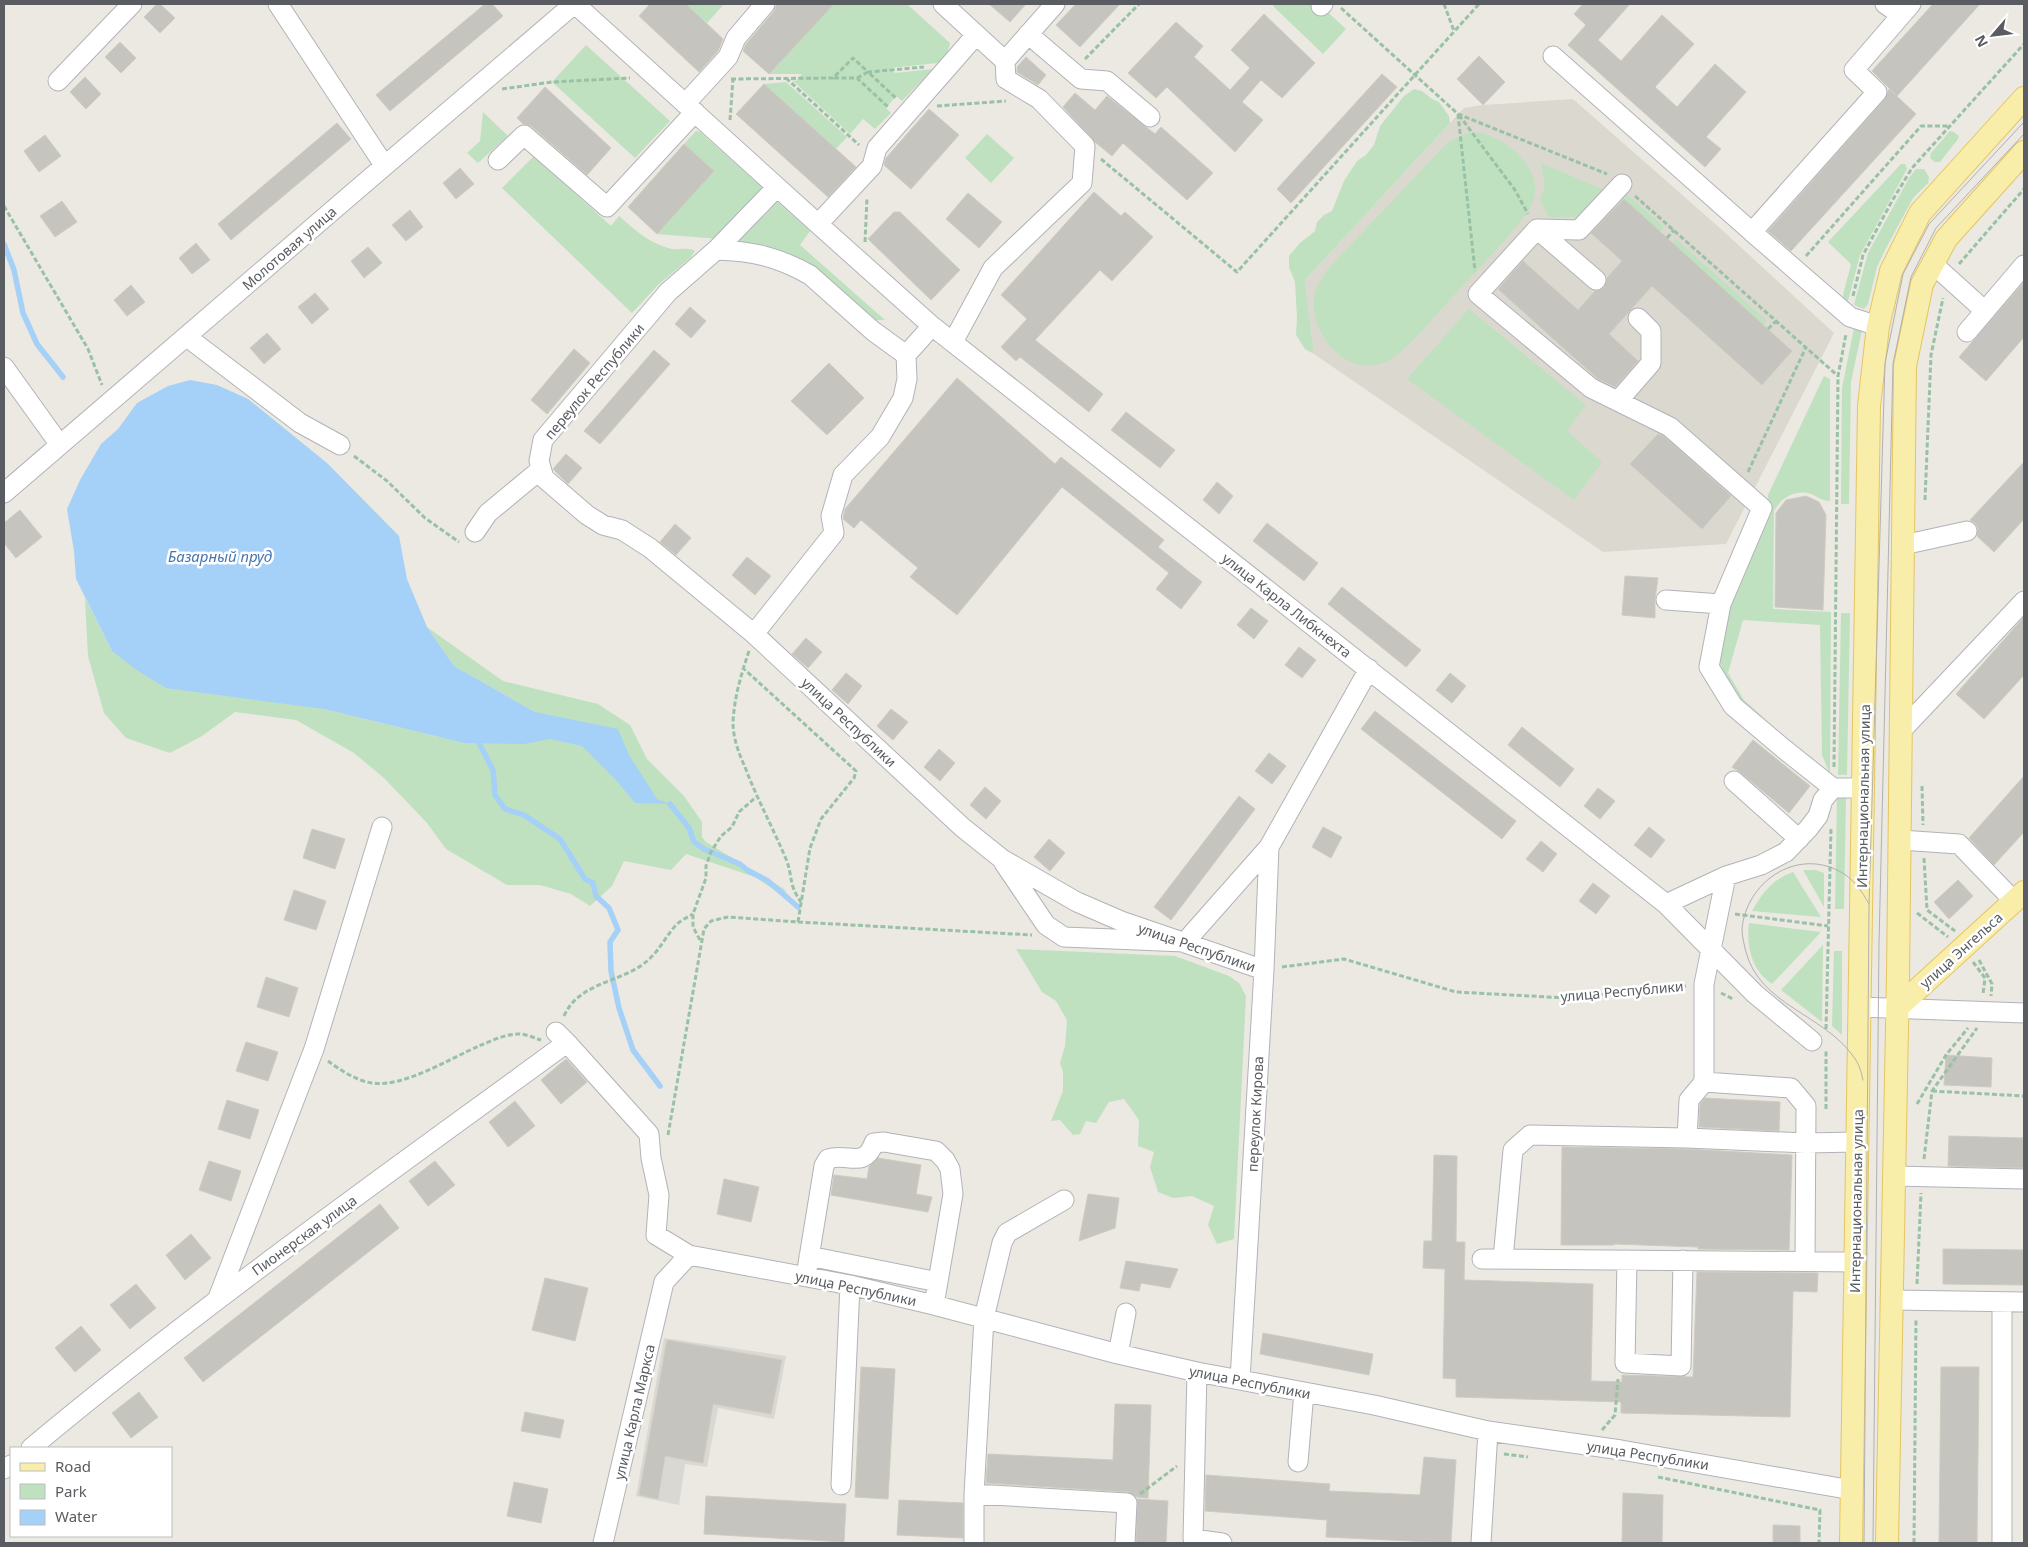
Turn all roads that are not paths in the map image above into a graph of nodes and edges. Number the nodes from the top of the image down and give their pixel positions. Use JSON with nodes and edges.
{"nodes":[{"id":1,"x":132,"y":4,"type":"edge"},
{"id":2,"x":278,"y":4,"type":"edge"},
{"id":3,"x":575,"y":4,"type":"edge"},
{"id":4,"x":765,"y":4,"type":"edge"},
{"id":5,"x":943,"y":4,"type":"edge"},
{"id":6,"x":1055,"y":4,"type":"edge"},
{"id":7,"x":1885,"y":4,"type":"edge"},
{"id":8,"x":1906,"y":10,"type":"edge"},
{"id":9,"x":1028,"y":34,"type":"junction"},
{"id":10,"x":976,"y":35,"type":"junction"},
{"id":11,"x":1553,"y":56,"type":"dead end"},
{"id":12,"x":1004,"y":61,"type":"junction"},
{"id":13,"x":58,"y":81,"type":"dead end"},
{"id":14,"x":2024,"y":98,"type":"edge"},
{"id":15,"x":690,"y":108,"type":"junction"},
{"id":16,"x":1150,"y":117,"type":"dead end"},
{"id":17,"x":2024,"y":152,"type":"edge"},
{"id":18,"x":498,"y":160,"type":"dead end"},
{"id":19,"x":384,"y":165,"type":"junction"},
{"id":20,"x":1622,"y":184,"type":"road end"},
{"id":21,"x":777,"y":187,"type":"junction"},
{"id":22,"x":818,"y":224,"type":"junction"},
{"id":23,"x":1537,"y":228,"type":"junction"},
{"id":24,"x":1752,"y":232,"type":"junction"},
{"id":25,"x":716,"y":250,"type":"junction"},
{"id":26,"x":2024,"y":265,"type":"edge"},
{"id":27,"x":1940,"y":270,"type":"junction"},
{"id":28,"x":1596,"y":280,"type":"dead end"},
{"id":29,"x":1985,"y":311,"type":"junction"},
{"id":30,"x":1638,"y":318,"type":"dead end"},
{"id":31,"x":932,"y":326,"type":"junction"},
{"id":32,"x":1878,"y":326,"type":"junction"},
{"id":33,"x":1967,"y":332,"type":"dead end"},
{"id":34,"x":186,"y":337,"type":"junction"},
{"id":35,"x":953,"y":342,"type":"junction"},
{"id":36,"x":906,"y":355,"type":"junction"},
{"id":37,"x":4,"y":367,"type":"edge"},
{"id":38,"x":1618,"y":401,"type":"junction"},
{"id":39,"x":60,"y":445,"type":"junction"},
{"id":40,"x":340,"y":445,"type":"road end"},
{"id":41,"x":540,"y":470,"type":"junction"},
{"id":42,"x":4,"y":492,"type":"edge"},
{"id":43,"x":1967,"y":531,"type":"dead end"},
{"id":44,"x":475,"y":532,"type":"road end"},
{"id":45,"x":1903,"y":546,"type":"junction"},
{"id":46,"x":1666,"y":600,"type":"dead end"},
{"id":47,"x":2024,"y":602,"type":"edge"},
{"id":48,"x":1722,"y":604,"type":"junction"},
{"id":49,"x":754,"y":634,"type":"junction"},
{"id":50,"x":1369,"y":669,"type":"junction"},
{"id":51,"x":1901,"y":731,"type":"junction"},
{"id":52,"x":1734,"y":781,"type":"dead end"},
{"id":53,"x":1834,"y":788,"type":"junction"},
{"id":54,"x":1863,"y":788,"type":"junction"},
{"id":55,"x":382,"y":827,"type":"dead end"},
{"id":56,"x":1799,"y":839,"type":"junction"},
{"id":57,"x":1900,"y":840,"type":"junction"},
{"id":58,"x":1269,"y":847,"type":"junction"},
{"id":59,"x":1002,"y":859,"type":"junction"},
{"id":60,"x":1726,"y":876,"type":"junction"},
{"id":61,"x":2019,"y":897,"type":"edge"},
{"id":62,"x":1666,"y":904,"type":"junction"},
{"id":63,"x":1185,"y":942,"type":"junction"},
{"id":64,"x":1712,"y":949,"type":"junction"},
{"id":65,"x":1264,"y":970,"type":"junction"},
{"id":66,"x":1859,"y":1007,"type":"junction"},
{"id":67,"x":1897,"y":1008,"type":"junction"},
{"id":68,"x":2024,"y":1013,"type":"edge"},
{"id":69,"x":1822,"y":1041,"type":"road end"},
{"id":70,"x":1704,"y":1082,"type":"junction"},
{"id":71,"x":1687,"y":1138,"type":"junction"},
{"id":72,"x":1857,"y":1142,"type":"junction"},
{"id":73,"x":1806,"y":1143,"type":"junction"},
{"id":74,"x":1894,"y":1176,"type":"junction"},
{"id":75,"x":2024,"y":1180,"type":"edge"},
{"id":76,"x":1064,"y":1200,"type":"dead end"},
{"id":77,"x":689,"y":1256,"type":"junction"},
{"id":78,"x":809,"y":1256,"type":"junction"},
{"id":79,"x":1482,"y":1258,"type":"dead end"},
{"id":80,"x":1503,"y":1259,"type":"junction"},
{"id":81,"x":1627,"y":1260,"type":"junction"},
{"id":82,"x":1684,"y":1260,"type":"junction"},
{"id":83,"x":1805,"y":1261,"type":"junction"},
{"id":84,"x":1856,"y":1262,"type":"junction"},
{"id":85,"x":806,"y":1276,"type":"junction"},
{"id":86,"x":938,"y":1282,"type":"junction"},
{"id":87,"x":850,"y":1285,"type":"junction"},
{"id":88,"x":218,"y":1298,"type":"junction"},
{"id":89,"x":1892,"y":1300,"type":"junction"},
{"id":90,"x":2002,"y":1302,"type":"junction"},
{"id":91,"x":2024,"y":1302,"type":"edge"},
{"id":92,"x":934,"y":1305,"type":"junction"},
{"id":93,"x":1126,"y":1313,"type":"dead end"},
{"id":94,"x":984,"y":1318,"type":"junction"},
{"id":95,"x":1118,"y":1354,"type":"junction"},
{"id":96,"x":1198,"y":1372,"type":"junction"},
{"id":97,"x":1240,"y":1380,"type":"junction"},
{"id":98,"x":1304,"y":1392,"type":"junction"},
{"id":99,"x":1488,"y":1431,"type":"junction"},
{"id":100,"x":32,"y":1447,"type":"edge"},
{"id":101,"x":1298,"y":1462,"type":"dead end"},
{"id":102,"x":841,"y":1485,"type":"dead end"},
{"id":103,"x":1852,"y":1490,"type":"junction"},
{"id":104,"x":974,"y":1494,"type":"junction"},
{"id":105,"x":1888,"y":1494,"type":"junction"},
{"id":106,"x":603,"y":1543,"type":"edge"},
{"id":107,"x":974,"y":1543,"type":"edge"},
{"id":108,"x":1125,"y":1543,"type":"edge"},
{"id":109,"x":1222,"y":1543,"type":"edge"},
{"id":110,"x":1481,"y":1543,"type":"edge"},
{"id":111,"x":1850,"y":1543,"type":"edge"},
{"id":112,"x":1887,"y":1543,"type":"edge"},
{"id":113,"x":2002,"y":1543,"type":"edge"}],
"edges":[{"from":1,"to":13,"type":"street"},
{"from":2,"to":19,"type":"street"},
{"from":3,"to":15,"type":"street","name":"улица Карла Либкнехта"},
{"from":3,"to":19,"type":"street","name":"Молотовая улица"},
{"from":4,"to":15,"type":"street"},
{"from":5,"to":10,"type":"street"},
{"from":6,"to":9,"type":"street"},
{"from":7,"to":8,"type":"street"},
{"from":8,"to":24,"type":"street"},
{"from":9,"to":12,"type":"street"},
{"from":9,"to":16,"type":"street"},
{"from":10,"to":12,"type":"street"},
{"from":10,"to":22,"type":"street"},
{"from":11,"to":24,"type":"street"},
{"from":12,"to":35,"type":"street"},
{"from":14,"to":32,"type":"main road","name":"Интернациональная улица"},
{"from":15,"to":18,"type":"street"},
{"from":15,"to":21,"type":"street","name":"улица Карла Либкнехта"},
{"from":17,"to":27,"type":"main road"},
{"from":19,"to":34,"type":"street","name":"Молотовая улица"},
{"from":20,"to":23,"type":"street"},
{"from":21,"to":22,"type":"street","name":"улица Карла Либкнехта"},
{"from":21,"to":25,"type":"street","name":"переулок Республики"},
{"from":22,"to":31,"type":"street","name":"улица Карла Либкнехта"},
{"from":23,"to":28,"type":"street"},
{"from":23,"to":38,"type":"street"},
{"from":24,"to":32,"type":"street"},
{"from":25,"to":36,"type":"street"},
{"from":25,"to":41,"type":"street","name":"переулок Республики"},
{"from":26,"to":29,"type":"street"},
{"from":27,"to":29,"type":"street"},
{"from":27,"to":45,"type":"main road"},
{"from":29,"to":33,"type":"street"},
{"from":30,"to":38,"type":"street"},
{"from":31,"to":35,"type":"street","name":"улица Карла Либкнехта"},
{"from":31,"to":36,"type":"street"},
{"from":32,"to":54,"type":"main road","name":"Интернациональная улица"},
{"from":34,"to":39,"type":"street","name":"Молотовая улица"},
{"from":34,"to":40,"type":"street"},
{"from":35,"to":50,"type":"street","name":"улица Карла Либкнехта"},
{"from":36,"to":49,"type":"street"},
{"from":37,"to":39,"type":"street"},
{"from":38,"to":48,"type":"street"},
{"from":39,"to":42,"type":"street","name":"Молотовая улица"},
{"from":41,"to":44,"type":"street"},
{"from":41,"to":49,"type":"street","name":"улица Республики"},
{"from":43,"to":45,"type":"street"},
{"from":45,"to":51,"type":"main road"},
{"from":46,"to":48,"type":"street"},
{"from":47,"to":51,"type":"street"},
{"from":48,"to":53,"type":"street"},
{"from":49,"to":59,"type":"street","name":"улица Республики"},
{"from":50,"to":58,"type":"street","name":"переулок Кирова"},
{"from":50,"to":62,"type":"street","name":"улица Карла Либкнехта"},
{"from":51,"to":57,"type":"main road"},
{"from":52,"to":56,"type":"street"},
{"from":53,"to":54,"type":"street"},
{"from":53,"to":56,"type":"street"},
{"from":54,"to":66,"type":"main road","name":"Интернациональная улица"},
{"from":55,"to":88,"type":"street"},
{"from":56,"to":60,"type":"street"},
{"from":57,"to":61,"type":"street"},
{"from":57,"to":67,"type":"main road"},
{"from":58,"to":63,"type":"street","name":"переулок Кирова"},
{"from":58,"to":65,"type":"street","name":"переулок Кирова"},
{"from":59,"to":63,"type":"street","name":"улица Республики"},
{"from":59,"to":63,"type":"street"},
{"from":60,"to":62,"type":"street"},
{"from":60,"to":64,"type":"street"},
{"from":61,"to":67,"type":"main road","name":"улица Энгельса"},
{"from":62,"to":64,"type":"street","name":"улица Карла Либкнехта"},
{"from":63,"to":65,"type":"street","name":"улица Республики"},
{"from":64,"to":69,"type":"street","name":"улица Карла Либкнехта"},
{"from":64,"to":70,"type":"street"},
{"from":65,"to":97,"type":"street","name":"переулок Кирова"},
{"from":66,"to":67,"type":"street"},
{"from":66,"to":72,"type":"main road","name":"Интернациональная улица"},
{"from":67,"to":68,"type":"street"},
{"from":67,"to":74,"type":"main road"},
{"from":70,"to":71,"type":"street"},
{"from":70,"to":73,"type":"street"},
{"from":71,"to":73,"type":"street"},
{"from":71,"to":80,"type":"street"},
{"from":72,"to":73,"type":"street"},
{"from":72,"to":84,"type":"main road","name":"Интернациональная улица"},
{"from":73,"to":83,"type":"street"},
{"from":74,"to":75,"type":"street"},
{"from":74,"to":89,"type":"main road"},
{"from":76,"to":94,"type":"street"},
{"from":77,"to":85,"type":"street","name":"улица Республики"},
{"from":77,"to":88,"type":"street","name":"Пионерская улица"},
{"from":77,"to":106,"type":"street","name":"улица Карла Маркса"},
{"from":78,"to":85,"type":"street"},
{"from":78,"to":86,"type":"street"},
{"from":78,"to":86,"type":"street"},
{"from":79,"to":80,"type":"street"},
{"from":80,"to":81,"type":"street"},
{"from":81,"to":82,"type":"street"},
{"from":81,"to":82,"type":"street"},
{"from":82,"to":83,"type":"street"},
{"from":83,"to":84,"type":"street"},
{"from":84,"to":103,"type":"main road","name":"Интернациональная улица"},
{"from":85,"to":87,"type":"street","name":"улица Республики"},
{"from":86,"to":92,"type":"street"},
{"from":87,"to":92,"type":"street","name":"улица Республики"},
{"from":87,"to":102,"type":"street"},
{"from":88,"to":100,"type":"street","name":"Пионерская улица"},
{"from":89,"to":90,"type":"street"},
{"from":89,"to":105,"type":"main road"},
{"from":90,"to":91,"type":"street"},
{"from":90,"to":113,"type":"street"},
{"from":92,"to":94,"type":"street","name":"улица Республики"},
{"from":93,"to":95,"type":"street"},
{"from":94,"to":95,"type":"street","name":"улица Республики"},
{"from":94,"to":104,"type":"street"},
{"from":95,"to":96,"type":"street","name":"улица Республики"},
{"from":96,"to":97,"type":"street","name":"улица Республики"},
{"from":96,"to":109,"type":"street"},
{"from":97,"to":98,"type":"street","name":"улица Республики"},
{"from":98,"to":99,"type":"street","name":"улица Республики"},
{"from":98,"to":101,"type":"street"},
{"from":99,"to":103,"type":"street","name":"улица Республики"},
{"from":99,"to":110,"type":"street"},
{"from":103,"to":105,"type":"main road"},
{"from":103,"to":111,"type":"main road","name":"Интернациональная улица"},
{"from":104,"to":107,"type":"street"},
{"from":104,"to":108,"type":"street"},
{"from":105,"to":112,"type":"main road"}]}
